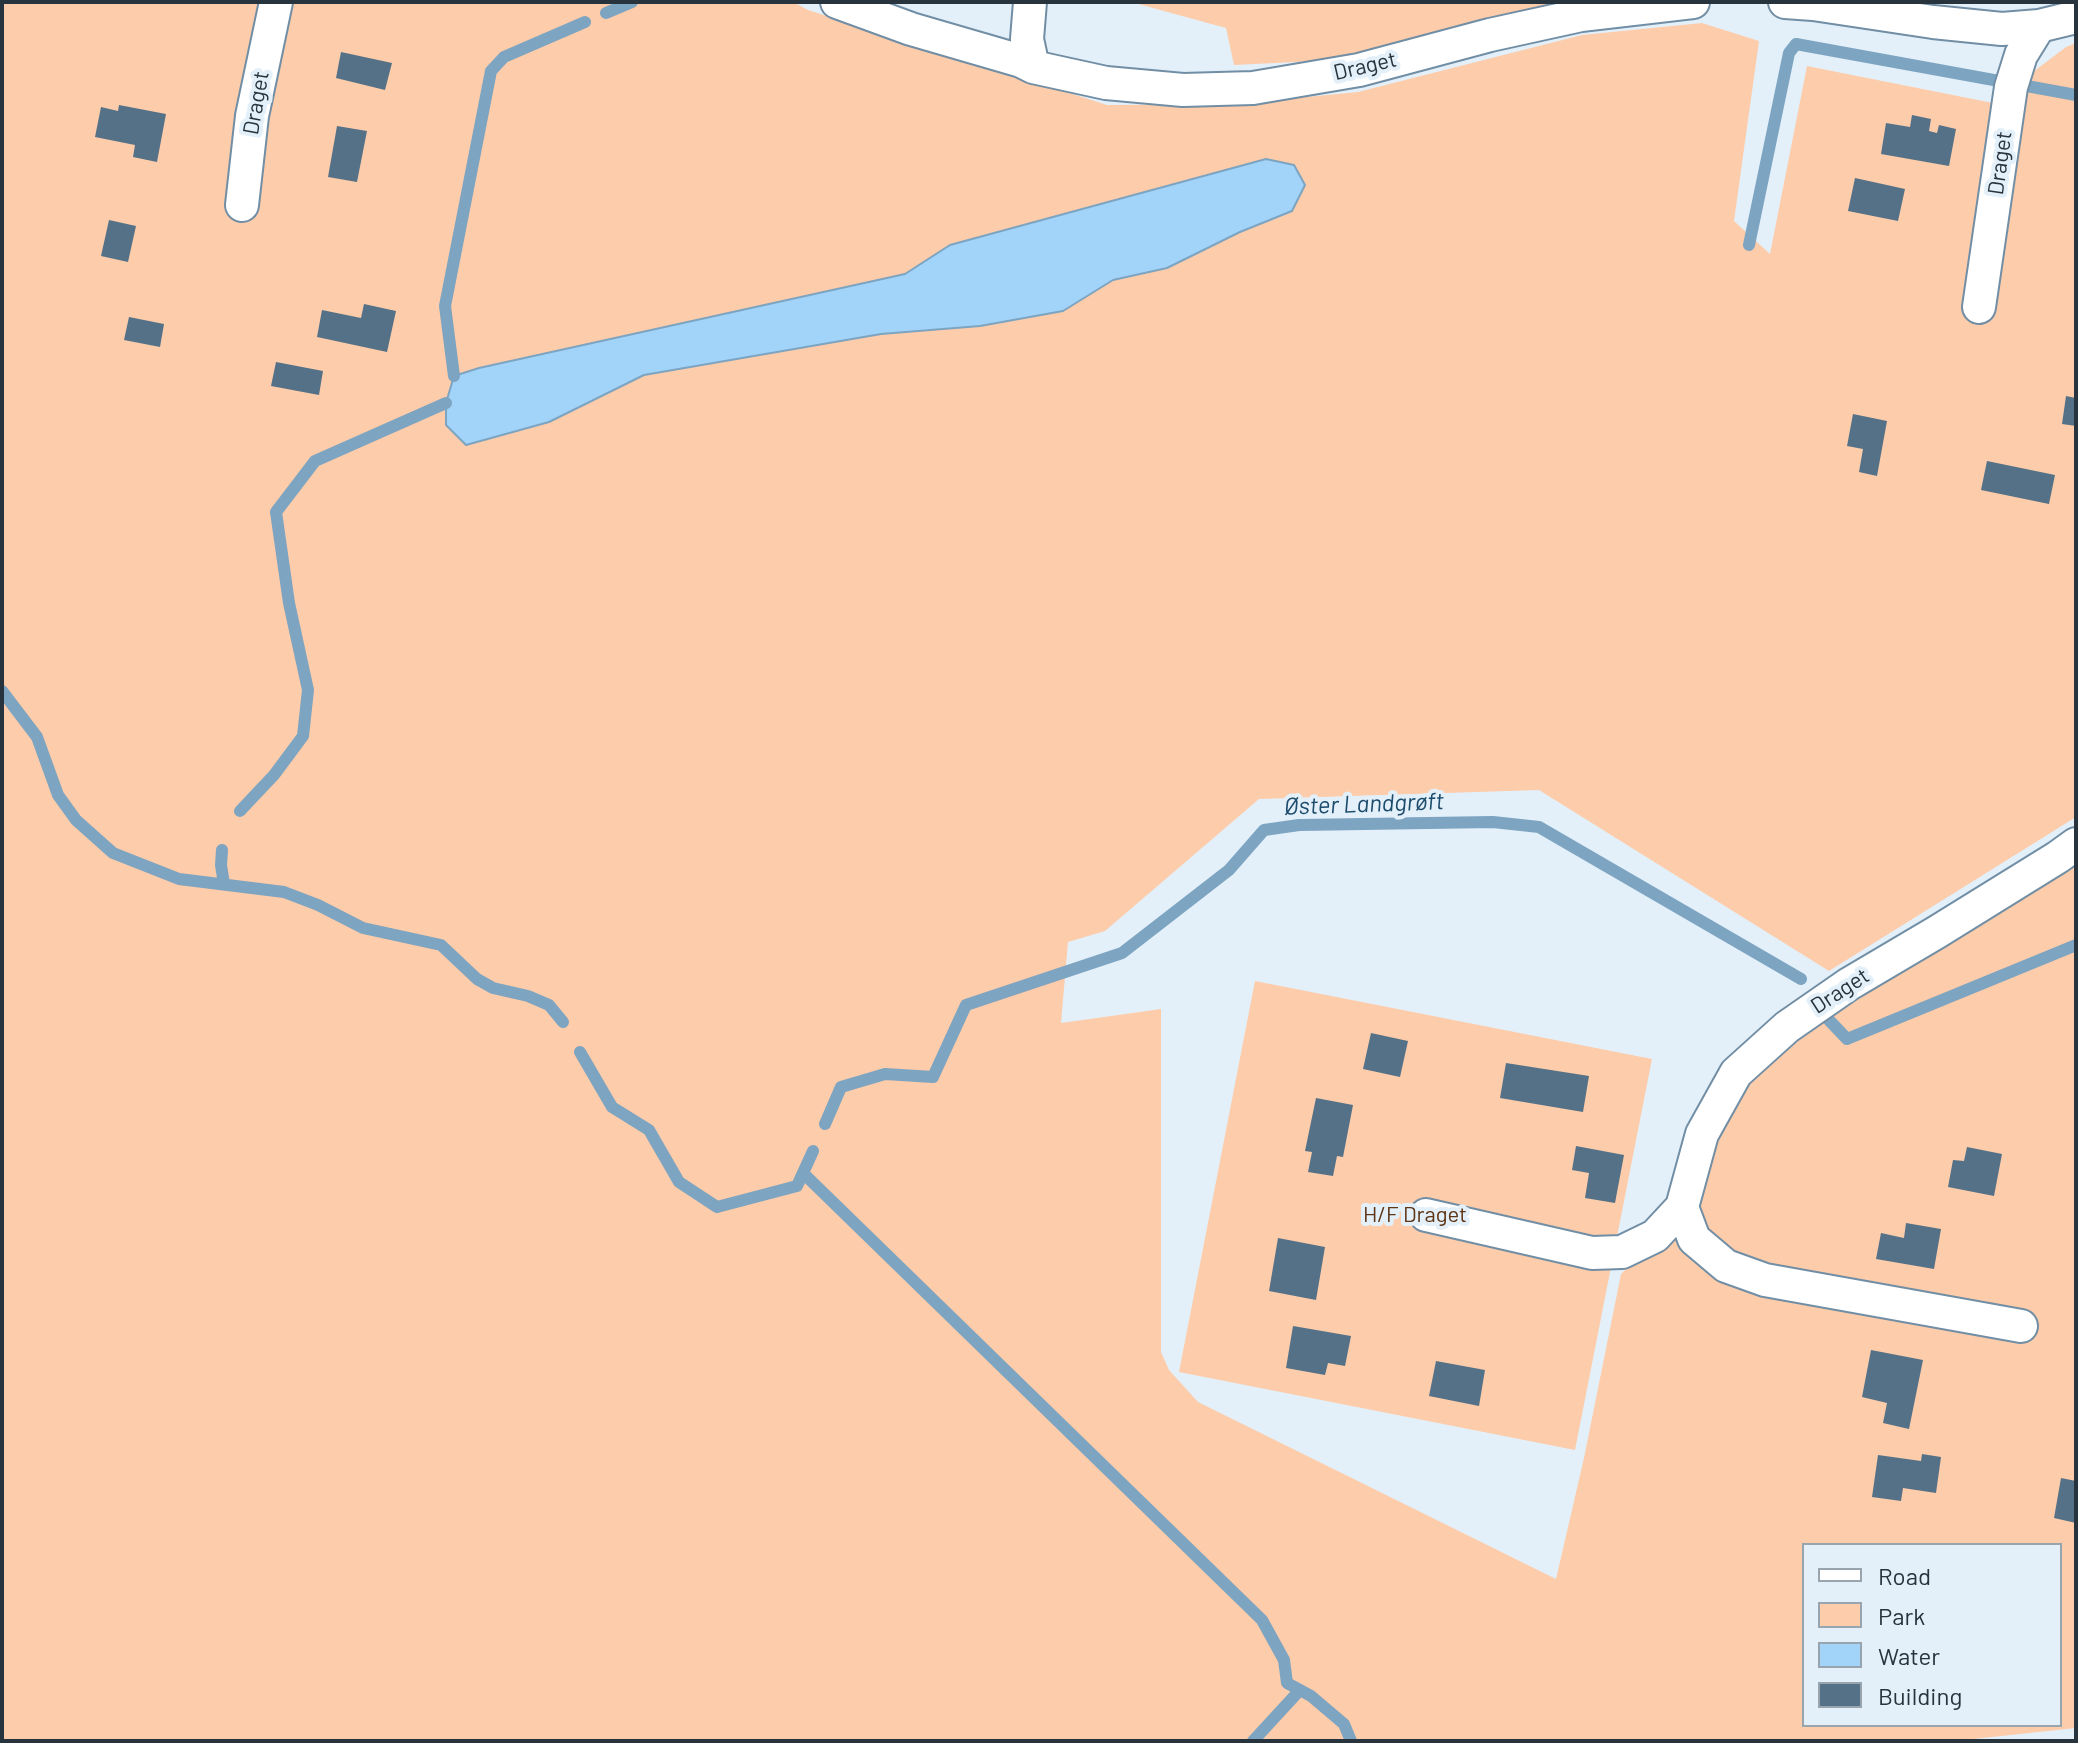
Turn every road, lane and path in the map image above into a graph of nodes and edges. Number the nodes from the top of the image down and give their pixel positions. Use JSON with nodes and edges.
{"nodes":[{"id":1,"x":276,"y":2,"type":"edge"},
{"id":2,"x":837,"y":2,"type":"edge"},
{"id":3,"x":1030,"y":2,"type":"edge"},
{"id":4,"x":1693,"y":2,"type":"edge"},
{"id":5,"x":1804,"y":3,"type":"edge"},
{"id":6,"x":2076,"y":17,"type":"edge"},
{"id":7,"x":2039,"y":26,"type":"junction"},
{"id":8,"x":1033,"y":67,"type":"junction"},
{"id":9,"x":242,"y":205,"type":"dead end"},
{"id":10,"x":1979,"y":307,"type":"dead end"},
{"id":11,"x":2076,"y":844,"type":"edge"},
{"id":12,"x":1682,"y":1207,"type":"junction"},
{"id":13,"x":1426,"y":1215,"type":"dead end"},
{"id":14,"x":2021,"y":1326,"type":"dead end"}],
"edges":[{"from":1,"to":9,"type":"street","name":"Draget"},
{"from":2,"to":8,"type":"street","name":"Draget"},
{"from":3,"to":8,"type":"street"},
{"from":4,"to":8,"type":"street","name":"Draget"},
{"from":5,"to":7,"type":"street"},
{"from":6,"to":7,"type":"street"},
{"from":7,"to":10,"type":"street","name":"Draget"},
{"from":11,"to":12,"type":"street","name":"Draget"},
{"from":12,"to":13,"type":"street","name":"Draget"},
{"from":12,"to":14,"type":"street"}]}
